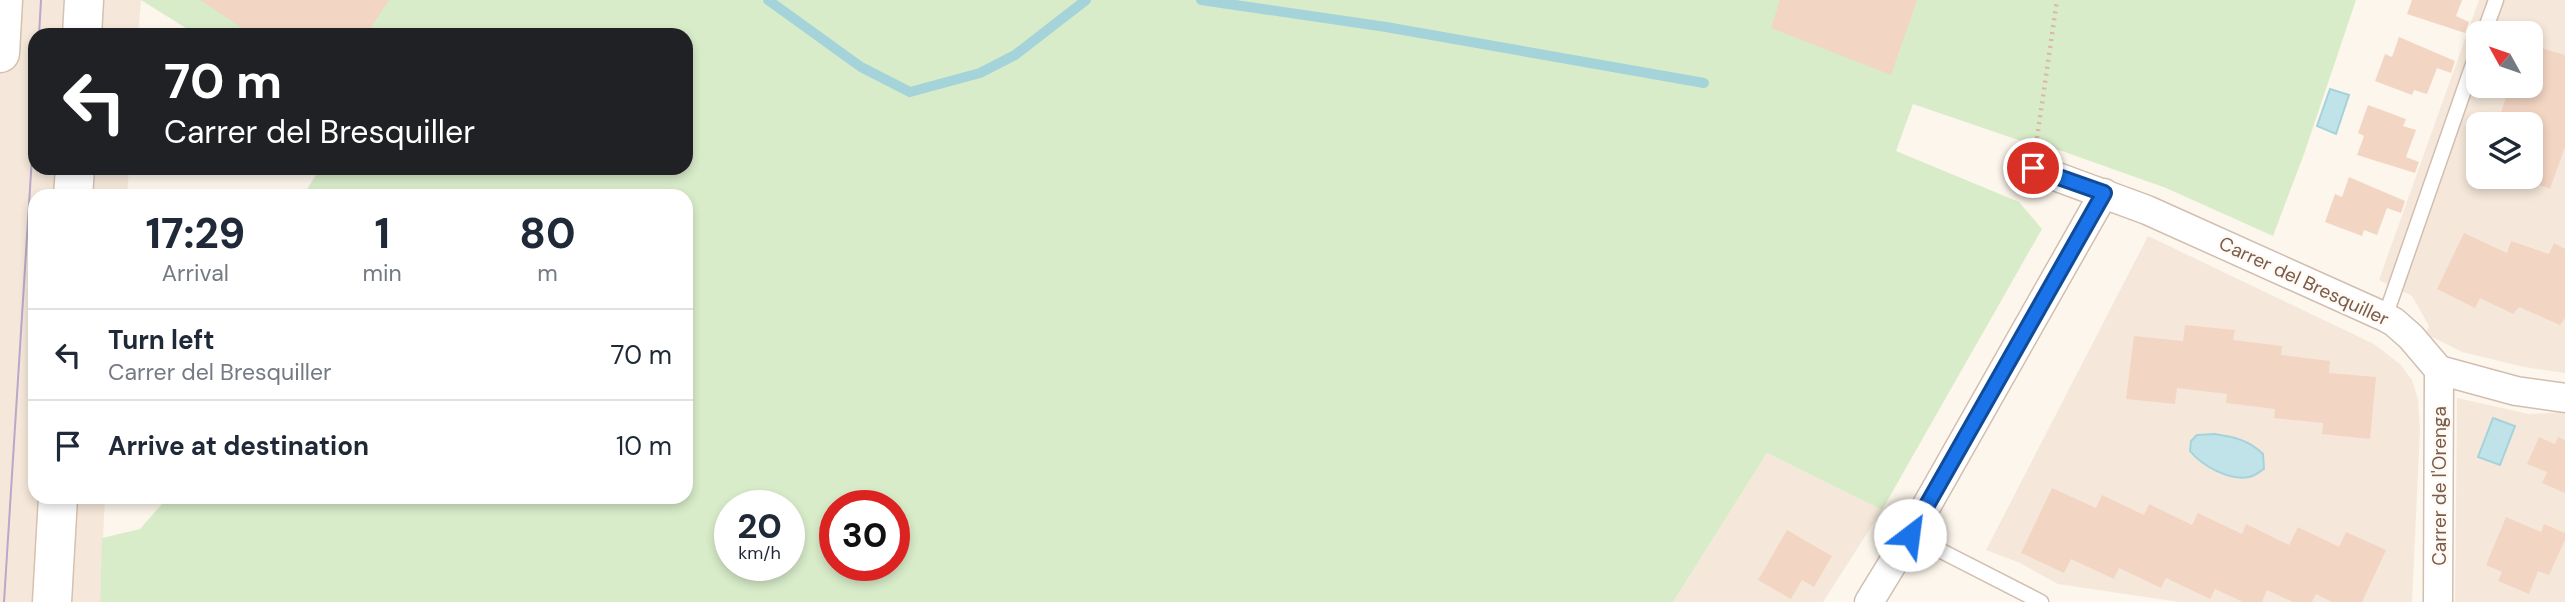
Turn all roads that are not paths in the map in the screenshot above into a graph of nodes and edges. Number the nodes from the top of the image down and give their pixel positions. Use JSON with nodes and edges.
{"nodes":[{"id":1,"x":3,"y":0,"type":"edge"},
{"id":2,"x":84,"y":0,"type":"edge"},
{"id":3,"x":2496,"y":0,"type":"edge"},
{"id":4,"x":2488,"y":21,"type":"edge"},
{"id":5,"x":82,"y":28,"type":"edge"},
{"id":6,"x":0,"y":52,"type":"edge"},
{"id":7,"x":2466,"y":84,"type":"edge"},
{"id":8,"x":2033,"y":168,"type":"road end"},
{"id":9,"x":2104,"y":193,"type":"junction"},
{"id":10,"x":2385,"y":317,"type":"junction"},
{"id":11,"x":2439,"y":370,"type":"junction"},
{"id":12,"x":2565,"y":398,"type":"edge"},
{"id":13,"x":58,"y":504,"type":"edge"},
{"id":14,"x":1910,"y":535,"type":"junction"},
{"id":15,"x":52,"y":602,"type":"edge"},
{"id":16,"x":1869,"y":602,"type":"edge"},
{"id":17,"x":2041,"y":602,"type":"edge"},
{"id":18,"x":2438,"y":602,"type":"edge"}],
"edges":[{"from":1,"to":6,"type":"main road"},
{"from":2,"to":5,"type":"main road"},
{"from":3,"to":4,"type":"lane"},
{"from":7,"to":10,"type":"lane"},
{"from":8,"to":9,"type":"street","name":"Carrer del Bresquiller"},
{"from":9,"to":10,"type":"street","name":"Carrer del Bresquiller"},
{"from":9,"to":14,"type":"street"},
{"from":10,"to":11,"type":"street","name":"Carrer del Bresquiller"},
{"from":11,"to":12,"type":"street"},
{"from":11,"to":18,"type":"street","name":"Carrer de l'Orenga"},
{"from":13,"to":15,"type":"main road"},
{"from":14,"to":16,"type":"street"},
{"from":14,"to":17,"type":"lane"}]}
